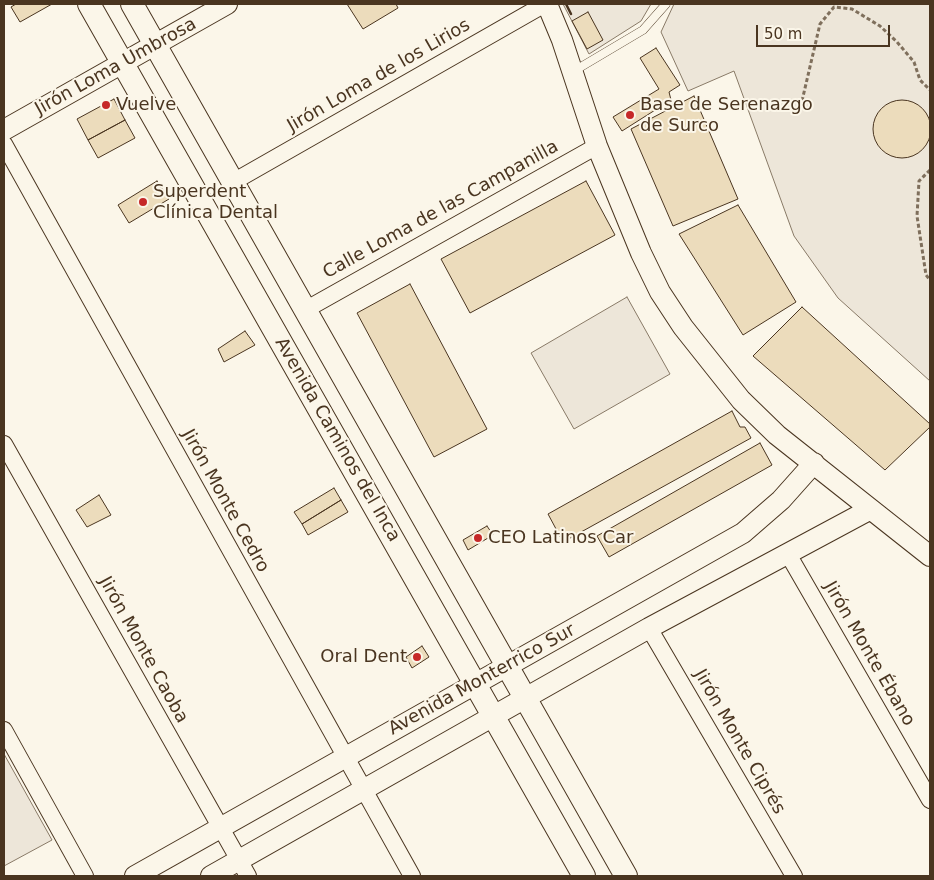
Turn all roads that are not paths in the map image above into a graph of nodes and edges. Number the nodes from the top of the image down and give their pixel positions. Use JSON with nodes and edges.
{"nodes":[{"id":1,"x":89,"y":4,"type":"edge"},
{"id":2,"x":132,"y":4,"type":"edge"},
{"id":3,"x":227,"y":4,"type":"edge"},
{"id":4,"x":546,"y":4,"type":"edge"},
{"id":5,"x":666,"y":4,"type":"edge"},
{"id":6,"x":155,"y":45,"type":"junction"},
{"id":7,"x":123,"y":63,"type":"junction"},
{"id":8,"x":573,"y":72,"type":"junction"},
{"id":9,"x":4,"y":130,"type":"edge"},
{"id":10,"x":4,"y":144,"type":"edge"},
{"id":11,"x":597,"y":146,"type":"junction"},
{"id":12,"x":233,"y":182,"type":"junction"},
{"id":13,"x":305,"y":310,"type":"junction"},
{"id":14,"x":4,"y":444,"type":"edge"},
{"id":15,"x":814,"y":463,"type":"junction"},
{"id":16,"x":869,"y":510,"type":"junction"},
{"id":17,"x":788,"y":554,"type":"junction"},
{"id":18,"x":930,"y":556,"type":"edge"},
{"id":19,"x":650,"y":628,"type":"junction"},
{"id":20,"x":507,"y":666,"type":"junction"},
{"id":21,"x":475,"y":684,"type":"junction"},
{"id":22,"x":525,"y":699,"type":"junction"},
{"id":23,"x":494,"y":717,"type":"junction"},
{"id":24,"x":4,"y":730,"type":"edge"},
{"id":25,"x":345,"y":758,"type":"junction"},
{"id":26,"x":363,"y":790,"type":"junction"},
{"id":27,"x":930,"y":800,"type":"edge"},
{"id":28,"x":220,"y":828,"type":"junction"},
{"id":29,"x":243,"y":868,"type":"edge"},
{"id":30,"x":85,"y":876,"type":"edge"},
{"id":31,"x":135,"y":876,"type":"edge"},
{"id":32,"x":211,"y":876,"type":"edge"},
{"id":33,"x":412,"y":876,"type":"edge"},
{"id":34,"x":584,"y":876,"type":"edge"},
{"id":35,"x":626,"y":876,"type":"edge"},
{"id":36,"x":794,"y":876,"type":"edge"}],
"edges":[{"from":1,"to":7,"type":"main road","name":"Avenida Caminos del Inca"},
{"from":2,"to":6,"type":"main road","name":"Avenida Caminos del Inca"},
{"from":3,"to":6,"type":"street","name":"Jirón Loma Umbrosa"},
{"from":4,"to":8,"type":"street"},
{"from":4,"to":12,"type":"street","name":"Jirón Loma de los Lirios"},
{"from":5,"to":8,"type":"lane"},
{"from":6,"to":7,"type":"street","name":"Jirón Loma Umbrosa"},
{"from":6,"to":12,"type":"main road","name":"Avenida Caminos del Inca"},
{"from":7,"to":9,"type":"street","name":"Jirón Loma Umbrosa"},
{"from":7,"to":21,"type":"main road","name":"Avenida Caminos del Inca"},
{"from":8,"to":11,"type":"street"},
{"from":10,"to":25,"type":"street","name":"Jirón Monte Cedro"},
{"from":11,"to":13,"type":"street","name":"Calle Loma de las Campanilla"},
{"from":11,"to":15,"type":"street"},
{"from":12,"to":13,"type":"main road","name":"Avenida Caminos del Inca"},
{"from":13,"to":20,"type":"main road","name":"Avenida Caminos del Inca"},
{"from":14,"to":28,"type":"street","name":"Jirón Monte Caoba"},
{"from":15,"to":16,"type":"street"},
{"from":15,"to":20,"type":"street","name":"Avenida Monterrico Sur"},
{"from":16,"to":17,"type":"street","name":"Avenida Monterrico Sur"},
{"from":16,"to":18,"type":"street"},
{"from":17,"to":19,"type":"street","name":"Avenida Monterrico Sur"},
{"from":17,"to":27,"type":"street","name":"Jirón Monte Ébano"},
{"from":19,"to":22,"type":"street","name":"Avenida Monterrico Sur"},
{"from":19,"to":36,"type":"street","name":"Jirón Monte Ciprés"},
{"from":20,"to":21,"type":"street","name":"Avenida Monterrico Sur"},
{"from":20,"to":22,"type":"main road","name":"Avenida Caminos del Inca"},
{"from":21,"to":23,"type":"main road","name":"Avenida Caminos del Inca"},
{"from":21,"to":25,"type":"street","name":"Avenida Monterrico Sur"},
{"from":22,"to":23,"type":"street","name":"Avenida Monterrico Sur"},
{"from":22,"to":35,"type":"main road","name":"Avenida Caminos del Inca"},
{"from":23,"to":26,"type":"street","name":"Avenida Monterrico Sur"},
{"from":23,"to":34,"type":"main road","name":"Avenida Caminos del Inca"},
{"from":24,"to":30,"type":"street"},
{"from":25,"to":26,"type":"street","name":"Jirón Monte Cedro"},
{"from":25,"to":28,"type":"street","name":"Avenida Monterrico Sur"},
{"from":26,"to":29,"type":"street","name":"Avenida Monterrico Sur"},
{"from":26,"to":33,"type":"street","name":"Jirón Monte Cedro"},
{"from":28,"to":29,"type":"street","name":"Jirón Monte Caoba"},
{"from":28,"to":31,"type":"street","name":"Avenida Monterrico Sur"},
{"from":29,"to":32,"type":"street","name":"Avenida Monterrico Sur"}]}
